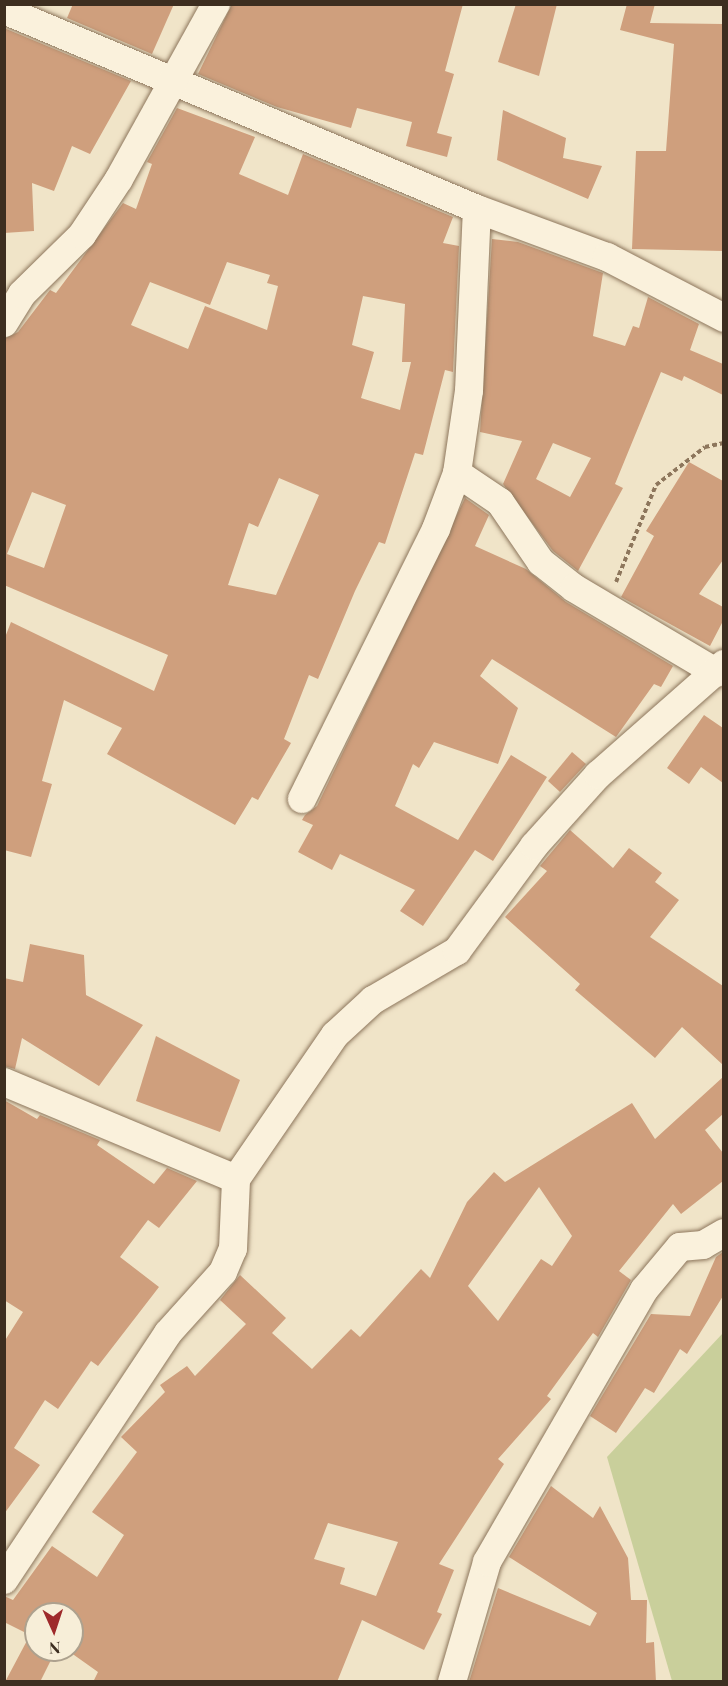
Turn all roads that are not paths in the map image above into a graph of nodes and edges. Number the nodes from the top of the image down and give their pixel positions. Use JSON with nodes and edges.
{"nodes":[{"id":1,"x":216,"y":4,"type":"edge"},
{"id":2,"x":4,"y":10,"type":"edge"},
{"id":3,"x":175,"y":82,"type":"junction"},
{"id":4,"x":477,"y":209,"type":"junction"},
{"id":5,"x":13,"y":289,"type":"edge"},
{"id":6,"x":723,"y":318,"type":"edge"},
{"id":7,"x":4,"y":323,"type":"edge"},
{"id":8,"x":457,"y":473,"type":"junction"},
{"id":9,"x":720,"y":669,"type":"edge"},
{"id":10,"x":302,"y":799,"type":"dead end"},
{"id":11,"x":4,"y":1082,"type":"edge"},
{"id":12,"x":236,"y":1179,"type":"junction"},
{"id":13,"x":723,"y":1233,"type":"edge"},
{"id":14,"x":4,"y":1580,"type":"edge"},
{"id":15,"x":452,"y":1682,"type":"edge"}],
"edges":[{"from":1,"to":3,"type":"street"},
{"from":2,"to":3,"type":"street"},
{"from":3,"to":4,"type":"street"},
{"from":3,"to":5,"type":"street"},
{"from":4,"to":6,"type":"street"},
{"from":4,"to":8,"type":"street"},
{"from":5,"to":7,"type":"street"},
{"from":8,"to":9,"type":"street"},
{"from":8,"to":10,"type":"street"},
{"from":9,"to":12,"type":"street"},
{"from":11,"to":12,"type":"street"},
{"from":12,"to":14,"type":"street"},
{"from":13,"to":15,"type":"street"}]}
